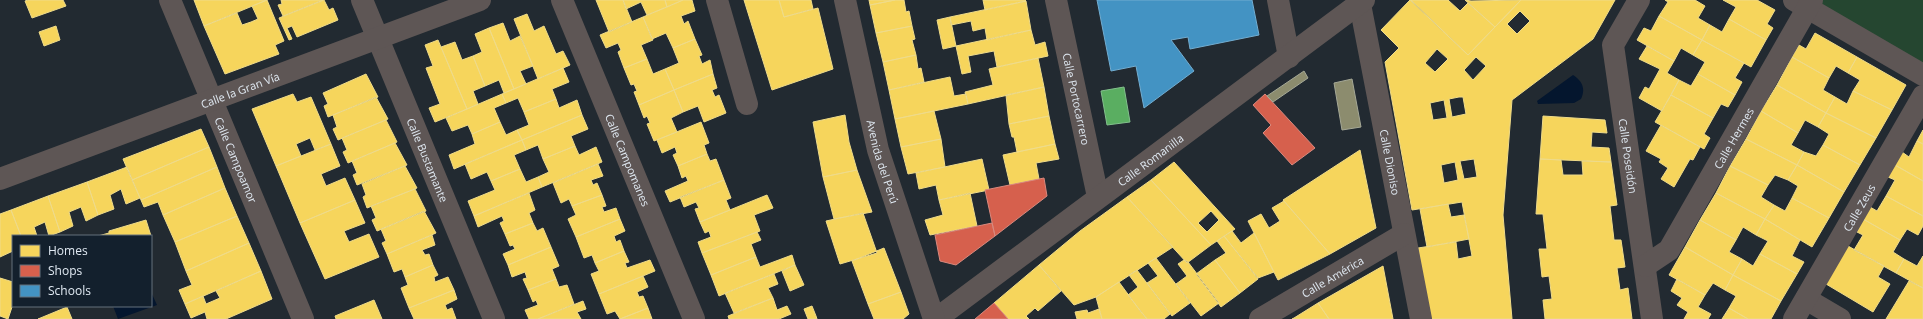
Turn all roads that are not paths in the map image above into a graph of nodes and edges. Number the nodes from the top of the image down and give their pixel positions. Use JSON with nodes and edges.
{"nodes":[{"id":1,"x":170,"y":0,"type":"edge"},
{"id":2,"x":362,"y":0,"type":"edge"},
{"id":3,"x":480,"y":0,"type":"edge"},
{"id":4,"x":562,"y":0,"type":"edge"},
{"id":5,"x":717,"y":0,"type":"edge"},
{"id":6,"x":845,"y":0,"type":"edge"},
{"id":7,"x":1056,"y":0,"type":"edge"},
{"id":8,"x":1278,"y":0,"type":"edge"},
{"id":9,"x":1639,"y":0,"type":"edge"},
{"id":10,"x":1362,"y":2,"type":"edge"},
{"id":11,"x":1804,"y":3,"type":"edge"},
{"id":12,"x":377,"y":38,"type":"junction"},
{"id":13,"x":1289,"y":57,"type":"junction"},
{"id":14,"x":1923,"y":74,"type":"edge"},
{"id":15,"x":1923,"y":96,"type":"edge"},
{"id":16,"x":211,"y":100,"type":"junction"},
{"id":17,"x":747,"y":104,"type":"dead end"},
{"id":18,"x":0,"y":179,"type":"edge"},
{"id":19,"x":1098,"y":197,"type":"junction"},
{"id":20,"x":1404,"y":234,"type":"junction"},
{"id":21,"x":1645,"y":266,"type":"junction"},
{"id":22,"x":1806,"y":299,"type":"junction"},
{"id":23,"x":303,"y":319,"type":"edge"},
{"id":24,"x":494,"y":319,"type":"edge"},
{"id":25,"x":694,"y":319,"type":"edge"},
{"id":26,"x":935,"y":319,"type":"edge"},
{"id":27,"x":1260,"y":319,"type":"edge"},
{"id":28,"x":1420,"y":319,"type":"edge"},
{"id":29,"x":1652,"y":319,"type":"edge"},
{"id":30,"x":1794,"y":319,"type":"edge"},
{"id":31,"x":1840,"y":319,"type":"edge"}],
"edges":[{"from":1,"to":16,"type":"street","name":"Calle Campoamor"},
{"from":2,"to":12,"type":"street","name":"Calle Bustamante"},
{"from":3,"to":12,"type":"street","name":"Calle la Gran Vía"},
{"from":4,"to":25,"type":"street","name":"Calle Campomanes"},
{"from":5,"to":17,"type":"street"},
{"from":6,"to":26,"type":"street","name":"Avenida del Perú"},
{"from":7,"to":19,"type":"street","name":"Calle Portocarrero"},
{"from":8,"to":13,"type":"street"},
{"from":9,"to":21,"type":"street","name":"Calle Poseidón"},
{"from":10,"to":13,"type":"street","name":"Calle Romanilla"},
{"from":10,"to":20,"type":"street","name":"Calle Dioniso"},
{"from":11,"to":14,"type":"street"},
{"from":11,"to":21,"type":"street","name":"Calle Hermes"},
{"from":12,"to":16,"type":"street","name":"Calle la Gran Vía"},
{"from":12,"to":24,"type":"street","name":"Calle Bustamante"},
{"from":13,"to":19,"type":"street","name":"Calle Romanilla"},
{"from":15,"to":22,"type":"street","name":"Calle Zeus"},
{"from":16,"to":18,"type":"street","name":"Calle la Gran Vía"},
{"from":16,"to":23,"type":"street","name":"Calle Campoamor"},
{"from":19,"to":26,"type":"street","name":"Calle Romanilla"},
{"from":20,"to":27,"type":"street","name":"Calle América"},
{"from":20,"to":28,"type":"street","name":"Calle Dioniso"},
{"from":21,"to":29,"type":"street","name":"Calle Poseidón"},
{"from":22,"to":30,"type":"street","name":"Calle Zeus"},
{"from":22,"to":31,"type":"street"}]}
